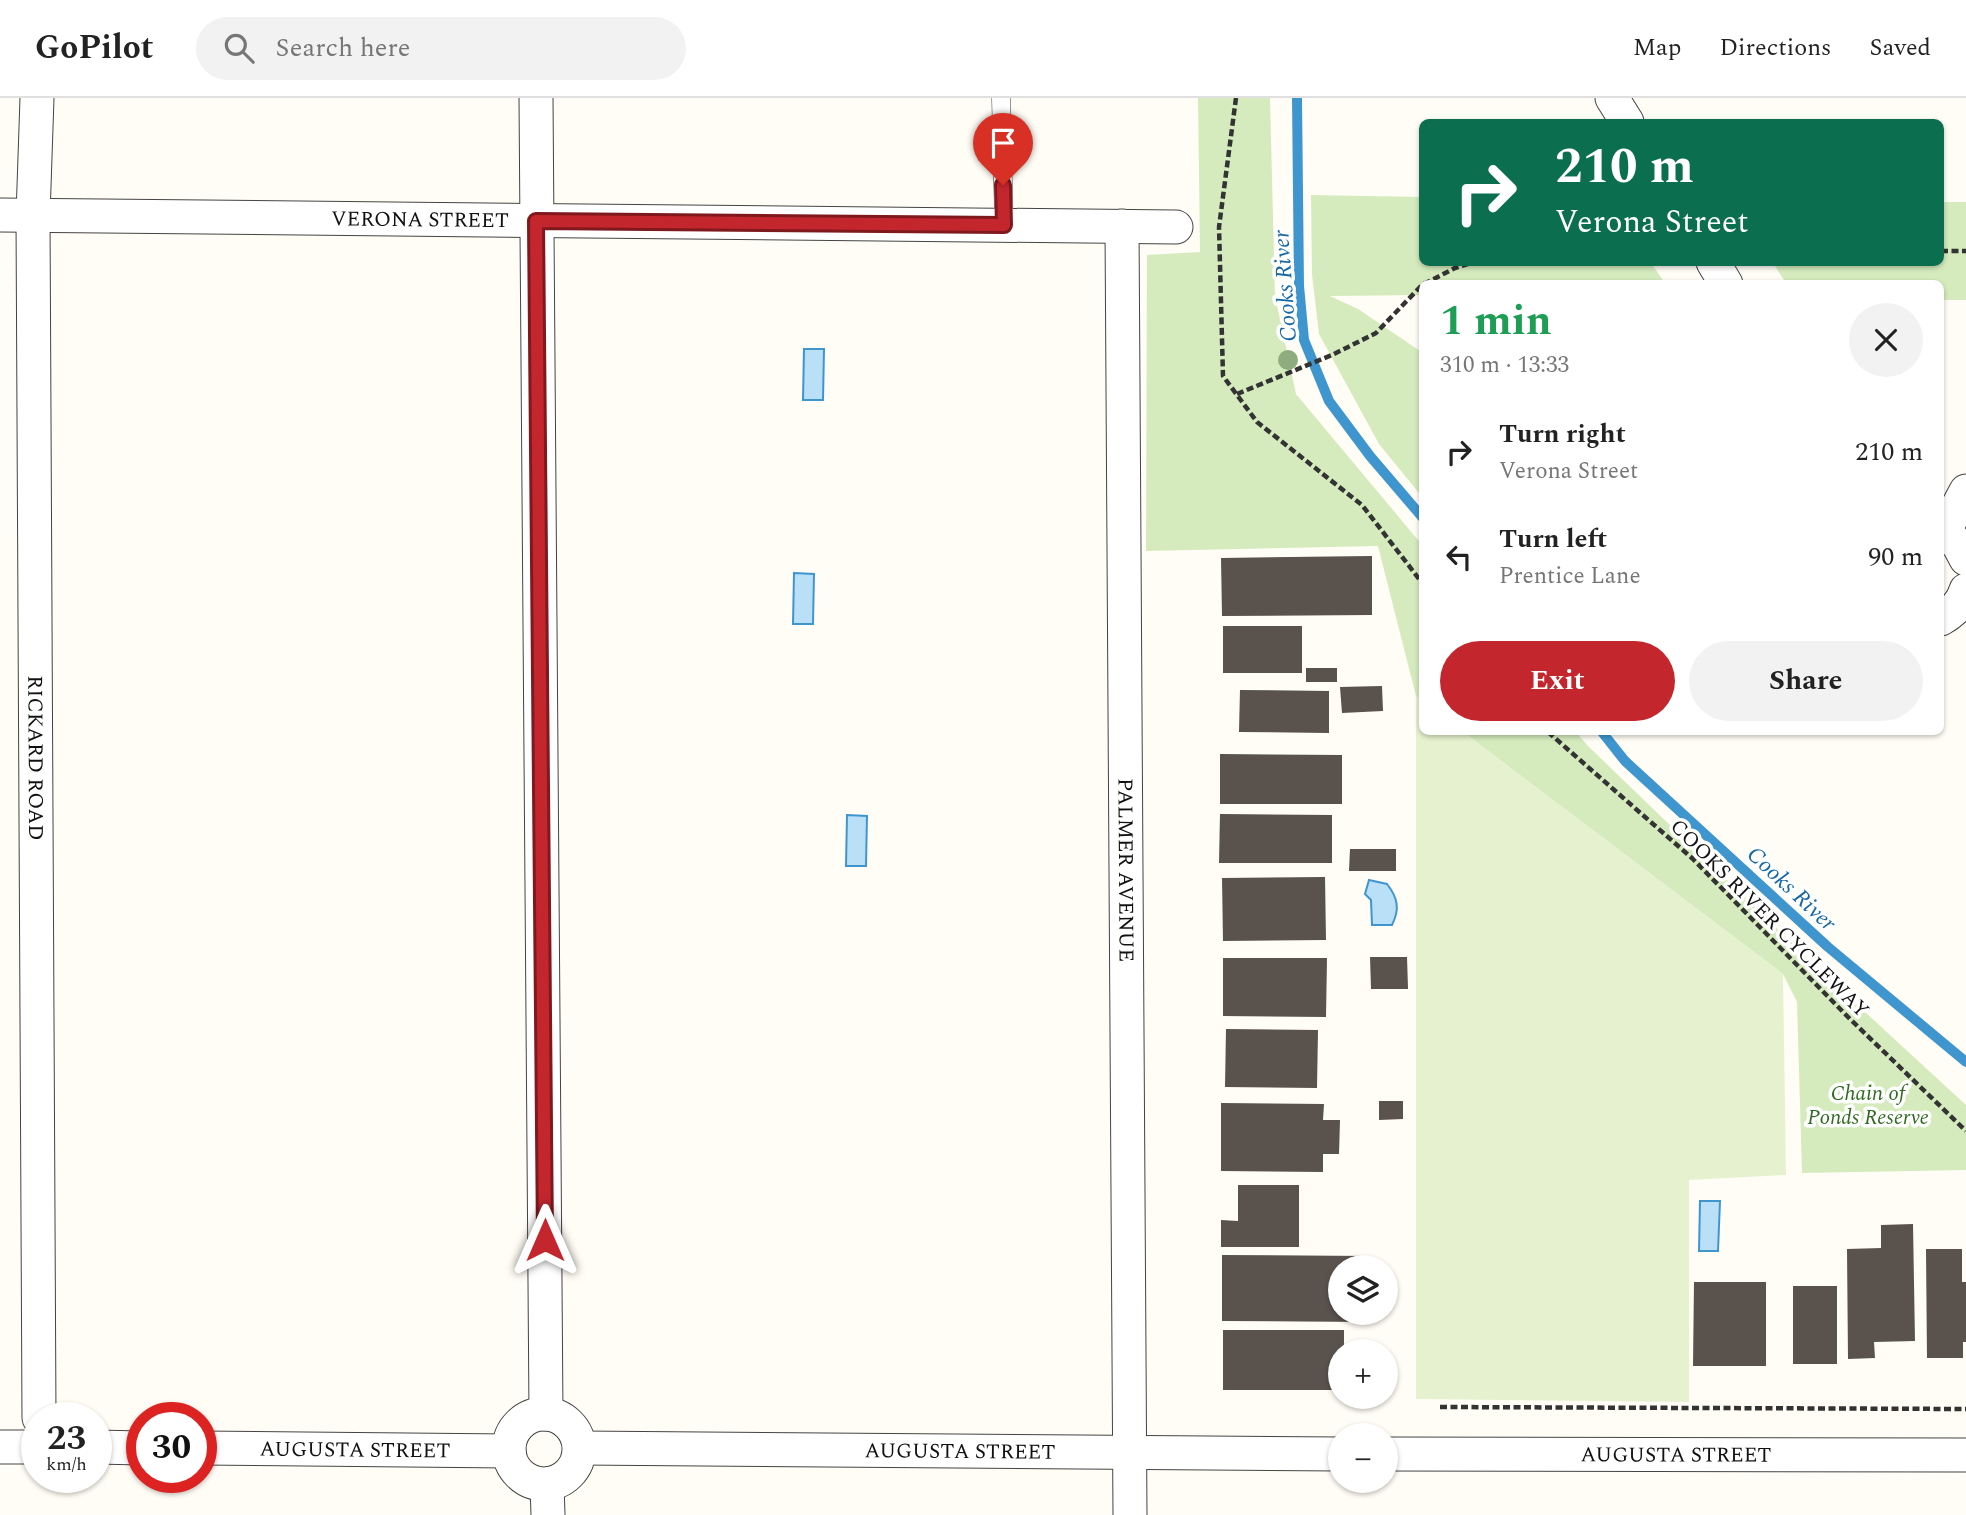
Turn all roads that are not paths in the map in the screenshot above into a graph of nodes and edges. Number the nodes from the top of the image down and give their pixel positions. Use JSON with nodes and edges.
{"nodes":[{"id":1,"x":37,"y":98,"type":"edge"},
{"id":2,"x":536,"y":98,"type":"edge"},
{"id":3,"x":1001,"y":98,"type":"edge"},
{"id":4,"x":1612,"y":98,"type":"edge"},
{"id":5,"x":1625,"y":119,"type":"edge"},
{"id":6,"x":0,"y":215,"type":"edge"},
{"id":7,"x":33,"y":215,"type":"junction"},
{"id":8,"x":536,"y":221,"type":"junction"},
{"id":9,"x":1004,"y":225,"type":"junction"},
{"id":10,"x":1122,"y":226,"type":"junction"},
{"id":11,"x":1176,"y":227,"type":"dead end"},
{"id":12,"x":1966,"y":491,"type":"edge"},
{"id":13,"x":1944,"y":528,"type":"edge"},
{"id":14,"x":1944,"y":533,"type":"edge"},
{"id":15,"x":1966,"y":559,"type":"edge"},
{"id":16,"x":1966,"y":590,"type":"edge"},
{"id":17,"x":1944,"y":617,"type":"edge"},
{"id":18,"x":38,"y":1402,"type":"edge"},
{"id":19,"x":547,"y":1414,"type":"junction"},
{"id":20,"x":0,"y":1447,"type":"edge"},
{"id":21,"x":21,"y":1447,"type":"edge"},
{"id":22,"x":217,"y":1448,"type":"edge"},
{"id":23,"x":580,"y":1448,"type":"junction"},
{"id":24,"x":509,"y":1451,"type":"junction"},
{"id":25,"x":1130,"y":1453,"type":"junction"},
{"id":26,"x":1328,"y":1454,"type":"edge"},
{"id":27,"x":1398,"y":1454,"type":"edge"},
{"id":28,"x":1966,"y":1455,"type":"edge"},
{"id":29,"x":547,"y":1499,"type":"edge"},
{"id":30,"x":1130,"y":1515,"type":"edge"}],
"edges":[{"from":1,"to":7,"type":"street","name":"RICKARD ROAD"},
{"from":2,"to":8,"type":"street"},
{"from":3,"to":9,"type":"lane"},
{"from":4,"to":5,"type":"street"},
{"from":6,"to":7,"type":"street","name":"VERONA STREET"},
{"from":7,"to":8,"type":"street","name":"VERONA STREET"},
{"from":7,"to":18,"type":"street","name":"RICKARD ROAD"},
{"from":8,"to":9,"type":"street","name":"VERONA STREET"},
{"from":8,"to":19,"type":"street"},
{"from":9,"to":10,"type":"street","name":"VERONA STREET"},
{"from":10,"to":11,"type":"street","name":"VERONA STREET"},
{"from":10,"to":25,"type":"street","name":"PALMER AVENUE"},
{"from":12,"to":13,"type":"street"},
{"from":14,"to":15,"type":"street"},
{"from":16,"to":17,"type":"street"},
{"from":19,"to":23,"type":"street"},
{"from":19,"to":24,"type":"street"},
{"from":20,"to":21,"type":"street"},
{"from":22,"to":24,"type":"street","name":"AUGUSTA STREET"},
{"from":23,"to":25,"type":"street","name":"AUGUSTA STREET"},
{"from":23,"to":29,"type":"street"},
{"from":24,"to":29,"type":"street"},
{"from":25,"to":26,"type":"street","name":"AUGUSTA STREET"},
{"from":25,"to":30,"type":"street","name":"PALMER AVENUE"},
{"from":27,"to":28,"type":"street","name":"AUGUSTA STREET"}]}
